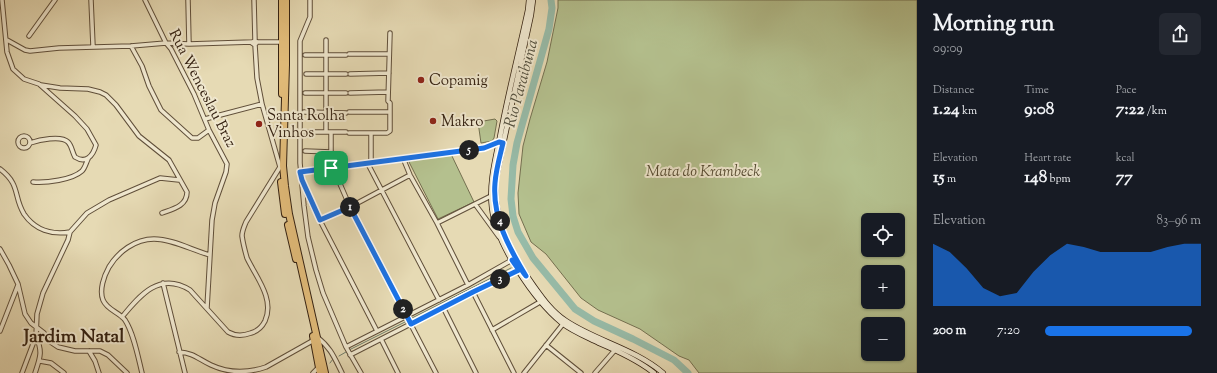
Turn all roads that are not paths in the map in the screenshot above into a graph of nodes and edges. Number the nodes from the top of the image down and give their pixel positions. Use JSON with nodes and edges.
{"nodes":[{"id":1,"x":2,"y":0,"type":"edge"},
{"id":2,"x":55,"y":0,"type":"edge"},
{"id":3,"x":91,"y":0,"type":"edge"},
{"id":4,"x":146,"y":0,"type":"edge"},
{"id":5,"x":188,"y":0,"type":"edge"},
{"id":6,"x":254,"y":0,"type":"edge"},
{"id":7,"x":282,"y":0,"type":"edge"},
{"id":8,"x":286,"y":0,"type":"edge"},
{"id":9,"x":310,"y":0,"type":"edge"},
{"id":10,"x":529,"y":0,"type":"edge"},
{"id":11,"x":533,"y":0,"type":"edge"},
{"id":12,"x":390,"y":33,"type":"dead end"},
{"id":13,"x":30,"y":36,"type":"dead end"},
{"id":14,"x":7,"y":40,"type":"junction"},
{"id":15,"x":326,"y":40,"type":"dead end"},
{"id":16,"x":282,"y":42,"type":"junction"},
{"id":17,"x":166,"y":43,"type":"junction"},
{"id":18,"x":255,"y":43,"type":"junction"},
{"id":19,"x":189,"y":44,"type":"junction"},
{"id":20,"x":93,"y":46,"type":"junction"},
{"id":21,"x":131,"y":46,"type":"junction"},
{"id":22,"x":389,"y":54,"type":"junction"},
{"id":23,"x":305,"y":55,"type":"dead end"},
{"id":24,"x":326,"y":55,"type":"junction"},
{"id":25,"x":389,"y":73,"type":"junction"},
{"id":26,"x":306,"y":74,"type":"dead end"},
{"id":27,"x":326,"y":74,"type":"junction"},
{"id":28,"x":40,"y":84,"type":"junction"},
{"id":29,"x":388,"y":92,"type":"junction"},
{"id":30,"x":305,"y":93,"type":"dead end"},
{"id":31,"x":326,"y":93,"type":"junction"},
{"id":32,"x":262,"y":104,"type":"junction"},
{"id":33,"x":304,"y":112,"type":"dead end"},
{"id":34,"x":390,"y":112,"type":"junction"},
{"id":35,"x":326,"y":113,"type":"junction"},
{"id":36,"x":205,"y":119,"type":"junction"},
{"id":37,"x":209,"y":130,"type":"junction"},
{"id":38,"x":304,"y":132,"type":"dead end"},
{"id":39,"x":326,"y":132,"type":"junction"},
{"id":40,"x":331,"y":132,"type":"junction"},
{"id":41,"x":371,"y":133,"type":"junction"},
{"id":42,"x":273,"y":141,"type":"junction"},
{"id":43,"x":281,"y":141,"type":"junction"},
{"id":44,"x":501,"y":142,"type":"junction"},
{"id":45,"x":30,"y":144,"type":"dead end"},
{"id":46,"x":305,"y":151,"type":"dead end"},
{"id":47,"x":331,"y":152,"type":"junction"},
{"id":48,"x":403,"y":158,"type":"junction"},
{"id":49,"x":88,"y":159,"type":"junction"},
{"id":50,"x":370,"y":164,"type":"junction"},
{"id":51,"x":280,"y":167,"type":"junction"},
{"id":52,"x":0,"y":169,"type":"edge"},
{"id":53,"x":332,"y":169,"type":"junction"},
{"id":54,"x":300,"y":172,"type":"junction"},
{"id":55,"x":410,"y":175,"type":"junction"},
{"id":56,"x":179,"y":180,"type":"junction"},
{"id":57,"x":302,"y":180,"type":"junction"},
{"id":58,"x":33,"y":182,"type":"dead end"},
{"id":59,"x":381,"y":190,"type":"junction"},
{"id":60,"x":491,"y":196,"type":"junction"},
{"id":61,"x":475,"y":204,"type":"junction"},
{"id":62,"x":312,"y":205,"type":"junction"},
{"id":63,"x":304,"y":206,"type":"junction"},
{"id":64,"x":350,"y":207,"type":"junction"},
{"id":65,"x":497,"y":209,"type":"junction"},
{"id":66,"x":162,"y":212,"type":"dead end"},
{"id":67,"x":320,"y":220,"type":"junction"},
{"id":68,"x":436,"y":223,"type":"junction"},
{"id":69,"x":70,"y":232,"type":"junction"},
{"id":70,"x":502,"y":241,"type":"junction"},
{"id":71,"x":0,"y":249,"type":"edge"},
{"id":72,"x":210,"y":255,"type":"junction"},
{"id":73,"x":512,"y":260,"type":"junction"},
{"id":74,"x":519,"y":270,"type":"junction"},
{"id":75,"x":526,"y":276,"type":"junction"},
{"id":76,"x":163,"y":283,"type":"junction"},
{"id":77,"x":18,"y":284,"type":"junction"},
{"id":78,"x":468,"y":285,"type":"junction"},
{"id":79,"x":473,"y":292,"type":"junction"},
{"id":80,"x":439,"y":300,"type":"junction"},
{"id":81,"x":540,"y":302,"type":"junction"},
{"id":82,"x":443,"y":307,"type":"junction"},
{"id":83,"x":207,"y":308,"type":"junction"},
{"id":84,"x":122,"y":317,"type":"junction"},
{"id":85,"x":408,"y":317,"type":"junction"},
{"id":86,"x":411,"y":323,"type":"junction"},
{"id":87,"x":563,"y":324,"type":"junction"},
{"id":88,"x":37,"y":327,"type":"junction"},
{"id":89,"x":492,"y":330,"type":"junction"},
{"id":90,"x":0,"y":331,"type":"edge"},
{"id":91,"x":377,"y":332,"type":"junction"},
{"id":92,"x":589,"y":333,"type":"junction"},
{"id":93,"x":36,"y":336,"type":"junction"},
{"id":94,"x":315,"y":338,"type":"junction"},
{"id":95,"x":381,"y":339,"type":"junction"},
{"id":96,"x":546,"y":345,"type":"junction"},
{"id":97,"x":346,"y":348,"type":"junction"},
{"id":98,"x":617,"y":348,"type":"junction"},
{"id":99,"x":90,"y":351,"type":"junction"},
{"id":100,"x":179,"y":352,"type":"junction"},
{"id":101,"x":332,"y":352,"type":"junction"},
{"id":102,"x":349,"y":354,"type":"junction"},
{"id":103,"x":319,"y":355,"type":"junction"},
{"id":104,"x":40,"y":361,"type":"junction"},
{"id":105,"x":320,"y":370,"type":"edge"},
{"id":106,"x":651,"y":372,"type":"edge"},
{"id":107,"x":22,"y":373,"type":"edge"},
{"id":108,"x":35,"y":373,"type":"edge"},
{"id":109,"x":64,"y":373,"type":"edge"},
{"id":110,"x":99,"y":373,"type":"edge"},
{"id":111,"x":127,"y":373,"type":"edge"},
{"id":112,"x":142,"y":373,"type":"edge"},
{"id":113,"x":185,"y":373,"type":"edge"},
{"id":114,"x":313,"y":373,"type":"edge"},
{"id":115,"x":325,"y":373,"type":"edge"},
{"id":116,"x":342,"y":373,"type":"edge"},
{"id":117,"x":361,"y":373,"type":"edge"},
{"id":118,"x":398,"y":373,"type":"edge"},
{"id":119,"x":436,"y":373,"type":"edge"},
{"id":120,"x":476,"y":373,"type":"edge"},
{"id":121,"x":514,"y":373,"type":"edge"},
{"id":122,"x":524,"y":373,"type":"edge"},
{"id":123,"x":581,"y":373,"type":"edge"},
{"id":124,"x":595,"y":373,"type":"edge"},
{"id":125,"x":663,"y":373,"type":"edge"}],
"edges":[{"from":1,"to":14,"type":"street"},
{"from":2,"to":13,"type":"street"},
{"from":3,"to":20,"type":"street"},
{"from":4,"to":17,"type":"street","name":"Rua Wenceslau Braz"},
{"from":5,"to":19,"type":"street"},
{"from":6,"to":18,"type":"street"},
{"from":7,"to":16,"type":"highway"},
{"from":8,"to":94,"type":"highway"},
{"from":9,"to":54,"type":"street"},
{"from":10,"to":44,"type":"main road"},
{"from":11,"to":44,"type":"main road"},
{"from":12,"to":22,"type":"street"},
{"from":14,"to":20,"type":"street"},
{"from":14,"to":28,"type":"street"},
{"from":15,"to":24,"type":"street"},
{"from":16,"to":18,"type":"street"},
{"from":16,"to":43,"type":"highway"},
{"from":17,"to":19,"type":"street"},
{"from":17,"to":21,"type":"street"},
{"from":17,"to":36,"type":"street","name":"Rua Wenceslau Braz"},
{"from":18,"to":19,"type":"street"},
{"from":18,"to":32,"type":"street"},
{"from":20,"to":21,"type":"street"},
{"from":21,"to":37,"type":"street"},
{"from":22,"to":24,"type":"street"},
{"from":22,"to":25,"type":"street"},
{"from":23,"to":24,"type":"street"},
{"from":24,"to":27,"type":"street"},
{"from":25,"to":27,"type":"street"},
{"from":25,"to":29,"type":"street"},
{"from":26,"to":27,"type":"street"},
{"from":27,"to":31,"type":"street"},
{"from":28,"to":49,"type":"street"},
{"from":28,"to":56,"type":"street"},
{"from":29,"to":31,"type":"street"},
{"from":29,"to":34,"type":"street"},
{"from":30,"to":31,"type":"street"},
{"from":31,"to":35,"type":"street"},
{"from":32,"to":36,"type":"street"},
{"from":32,"to":42,"type":"street"},
{"from":33,"to":35,"type":"street"},
{"from":34,"to":35,"type":"street"},
{"from":34,"to":41,"type":"street"},
{"from":35,"to":39,"type":"street"},
{"from":36,"to":37,"type":"street","name":"Rua Wenceslau Braz"},
{"from":37,"to":72,"type":"street","name":"Rua Wenceslau Braz"},
{"from":38,"to":39,"type":"street"},
{"from":39,"to":40,"type":"street"},
{"from":40,"to":41,"type":"street"},
{"from":40,"to":47,"type":"street"},
{"from":41,"to":50,"type":"street"},
{"from":42,"to":43,"type":"street"},
{"from":42,"to":51,"type":"street"},
{"from":43,"to":51,"type":"highway"},
{"from":44,"to":48,"type":"street"},
{"from":44,"to":60,"type":"main road"},
{"from":44,"to":65,"type":"main road"},
{"from":45,"to":49,"type":"street"},
{"from":46,"to":47,"type":"street"},
{"from":47,"to":53,"type":"street"},
{"from":48,"to":50,"type":"street"},
{"from":48,"to":55,"type":"street"},
{"from":49,"to":58,"type":"street"},
{"from":50,"to":53,"type":"street"},
{"from":50,"to":59,"type":"street"},
{"from":51,"to":83,"type":"street"},
{"from":51,"to":94,"type":"highway"},
{"from":52,"to":69,"type":"street"},
{"from":53,"to":54,"type":"street"},
{"from":53,"to":64,"type":"street"},
{"from":54,"to":57,"type":"street"},
{"from":55,"to":59,"type":"street"},
{"from":55,"to":68,"type":"street"},
{"from":56,"to":66,"type":"street"},
{"from":56,"to":69,"type":"street"},
{"from":57,"to":62,"type":"street"},
{"from":57,"to":63,"type":"street"},
{"from":59,"to":64,"type":"street"},
{"from":59,"to":80,"type":"street"},
{"from":60,"to":61,"type":"street"},
{"from":60,"to":65,"type":"main road"},
{"from":60,"to":70,"type":"main road"},
{"from":61,"to":68,"type":"street"},
{"from":61,"to":70,"type":"street"},
{"from":62,"to":63,"type":"street"},
{"from":62,"to":67,"type":"street"},
{"from":63,"to":97,"type":"street"},
{"from":64,"to":67,"type":"street"},
{"from":64,"to":85,"type":"street"},
{"from":65,"to":75,"type":"main road"},
{"from":67,"to":91,"type":"street"},
{"from":68,"to":78,"type":"street"},
{"from":69,"to":88,"type":"street"},
{"from":70,"to":73,"type":"main road"},
{"from":71,"to":77,"type":"street"},
{"from":72,"to":83,"type":"street","name":"Rua Wenceslau Braz"},
{"from":72,"to":84,"type":"street"},
{"from":73,"to":74,"type":"main road"},
{"from":73,"to":75,"type":"main road"},
{"from":73,"to":78,"type":"street"},
{"from":74,"to":79,"type":"street"},
{"from":74,"to":81,"type":"main road"},
{"from":75,"to":92,"type":"main road"},
{"from":76,"to":83,"type":"street"},
{"from":76,"to":84,"type":"street"},
{"from":76,"to":100,"type":"street"},
{"from":77,"to":88,"type":"street"},
{"from":77,"to":90,"type":"street"},
{"from":78,"to":80,"type":"street"},
{"from":79,"to":82,"type":"street"},
{"from":79,"to":89,"type":"street"},
{"from":80,"to":85,"type":"street"},
{"from":81,"to":87,"type":"main road"},
{"from":81,"to":89,"type":"street"},
{"from":82,"to":86,"type":"street"},
{"from":82,"to":120,"type":"street"},
{"from":84,"to":112,"type":"street"},
{"from":85,"to":86,"type":"street"},
{"from":85,"to":91,"type":"street"},
{"from":86,"to":95,"type":"street"},
{"from":86,"to":119,"type":"street"},
{"from":87,"to":92,"type":"main road"},
{"from":87,"to":96,"type":"street"},
{"from":87,"to":98,"type":"main road"},
{"from":88,"to":93,"type":"street"},
{"from":88,"to":99,"type":"street"},
{"from":89,"to":121,"type":"street"},
{"from":91,"to":97,"type":"street"},
{"from":92,"to":98,"type":"main road"},
{"from":93,"to":104,"type":"street"},
{"from":93,"to":107,"type":"street"},
{"from":94,"to":100,"type":"street"},
{"from":94,"to":101,"type":"street"},
{"from":94,"to":103,"type":"highway"},
{"from":95,"to":102,"type":"street"},
{"from":95,"to":118,"type":"street"},
{"from":96,"to":122,"type":"street"},
{"from":96,"to":123,"type":"street"},
{"from":97,"to":102,"type":"street"},
{"from":98,"to":106,"type":"main road"},
{"from":98,"to":124,"type":"street"},
{"from":98,"to":125,"type":"main road"},
{"from":99,"to":110,"type":"street"},
{"from":99,"to":111,"type":"street"},
{"from":100,"to":113,"type":"street"},
{"from":101,"to":103,"type":"street"},
{"from":101,"to":116,"type":"street"},
{"from":102,"to":117,"type":"street"},
{"from":103,"to":105,"type":"highway"},
{"from":103,"to":115,"type":"highway"},
{"from":104,"to":108,"type":"street"},
{"from":104,"to":109,"type":"street"},
{"from":105,"to":114,"type":"street"}]}
